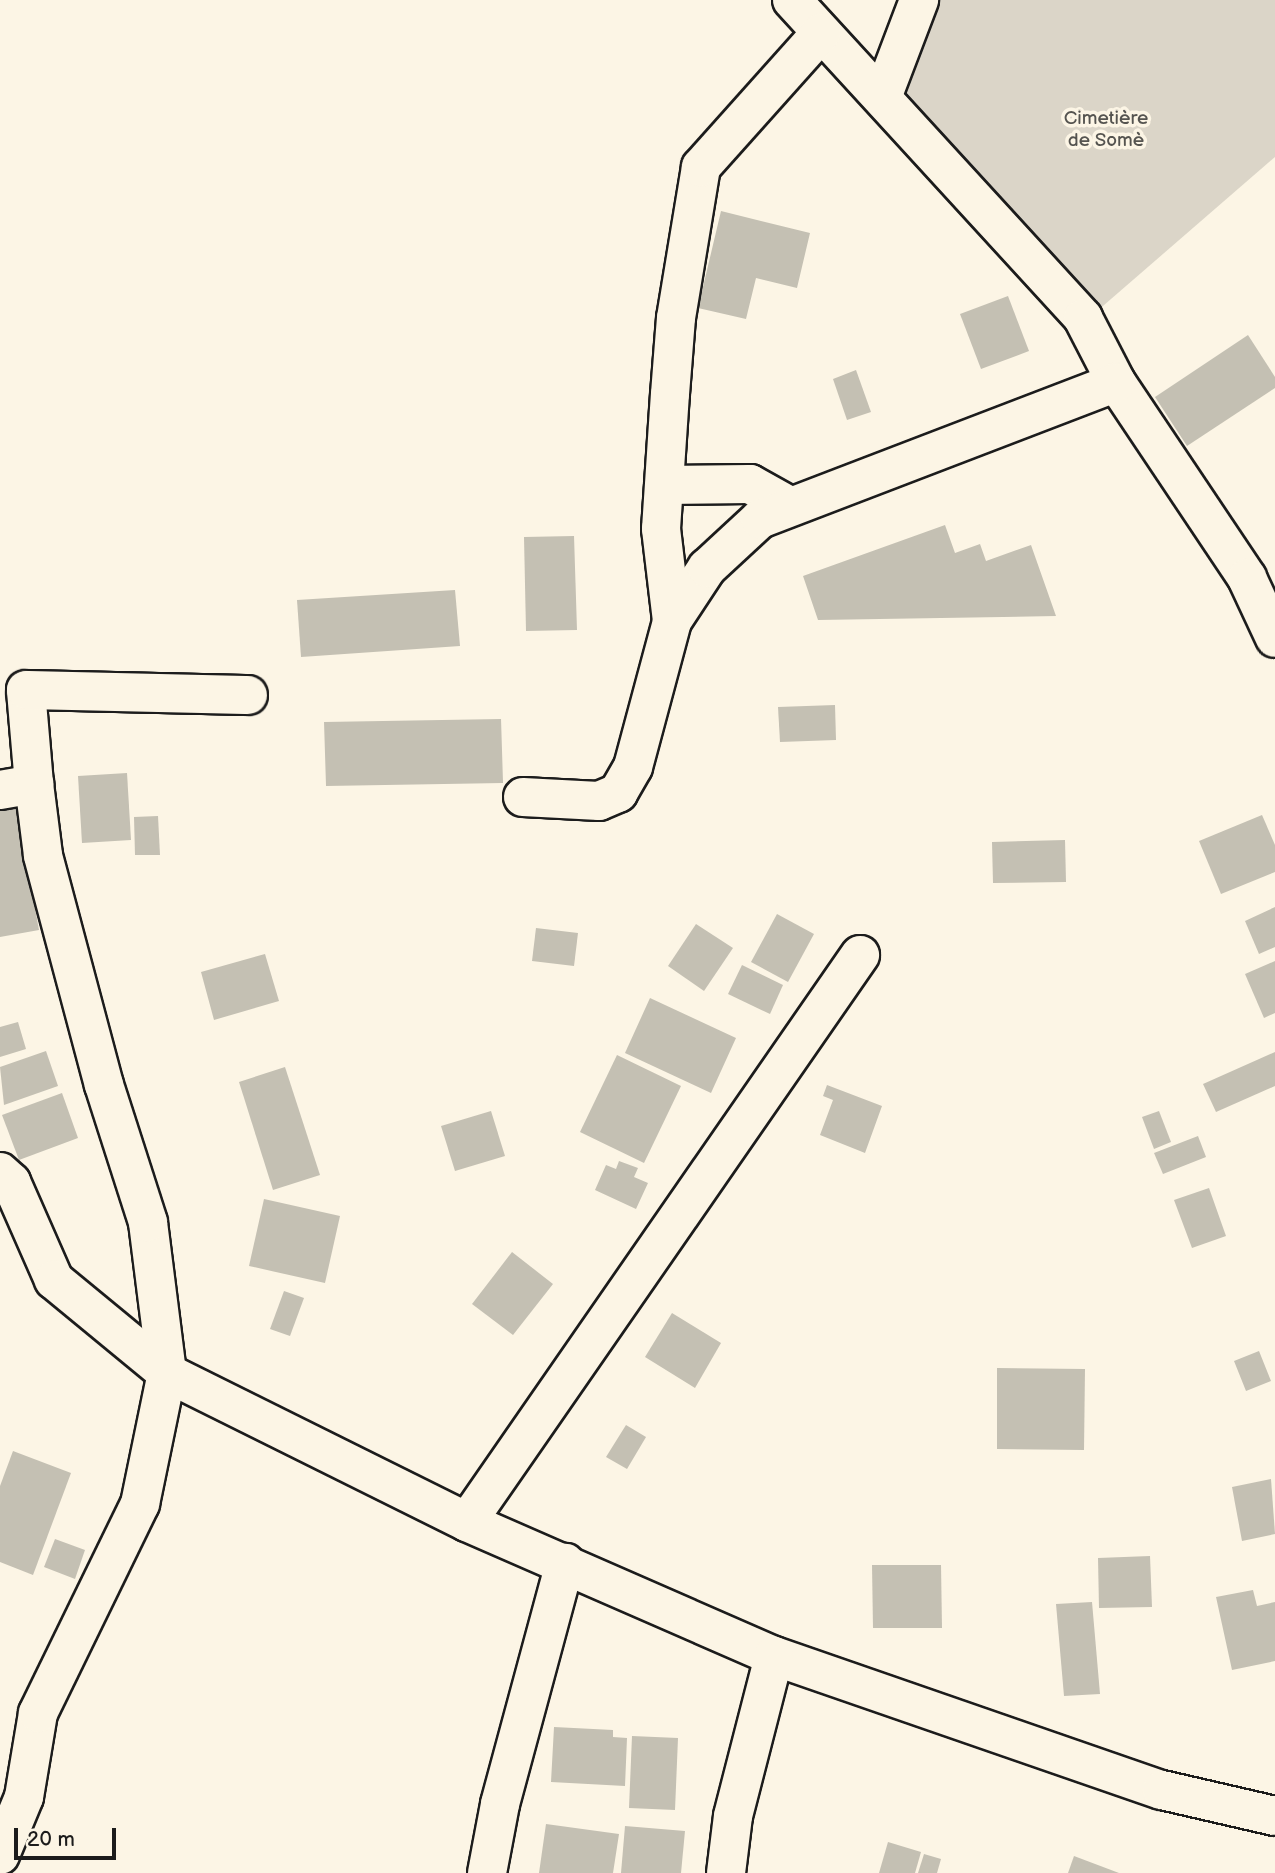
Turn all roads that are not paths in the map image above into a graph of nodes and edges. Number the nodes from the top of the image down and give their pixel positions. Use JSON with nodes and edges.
{"nodes":[{"id":1,"x":792,"y":0,"type":"edge"},
{"id":2,"x":919,"y":0,"type":"edge"},
{"id":3,"x":821,"y":33,"type":"junction"},
{"id":4,"x":883,"y":95,"type":"junction"},
{"id":5,"x":1116,"y":382,"type":"junction"},
{"id":6,"x":665,"y":485,"type":"junction"},
{"id":7,"x":788,"y":505,"type":"junction"},
{"id":8,"x":673,"y":621,"type":"junction"},
{"id":9,"x":1275,"y":638,"type":"edge"},
{"id":10,"x":248,"y":695,"type":"dead end"},
{"id":11,"x":17,"y":787,"type":"edge"},
{"id":12,"x":523,"y":797,"type":"dead end"},
{"id":13,"x":860,"y":955,"type":"dead end"},
{"id":14,"x":0,"y":1172,"type":"edge"},
{"id":15,"x":167,"y":1373,"type":"junction"},
{"id":16,"x":467,"y":1522,"type":"junction"},
{"id":17,"x":565,"y":1563,"type":"junction"},
{"id":18,"x":774,"y":1656,"type":"junction"},
{"id":19,"x":1275,"y":1816,"type":"edge"},
{"id":20,"x":0,"y":1855,"type":"edge"},
{"id":21,"x":487,"y":1873,"type":"edge"},
{"id":22,"x":726,"y":1873,"type":"edge"}],
"edges":[{"from":1,"to":3,"type":"street"},
{"from":2,"to":4,"type":"street"},
{"from":3,"to":4,"type":"street"},
{"from":3,"to":6,"type":"street"},
{"from":4,"to":5,"type":"street"},
{"from":5,"to":7,"type":"street"},
{"from":5,"to":9,"type":"street"},
{"from":6,"to":7,"type":"street"},
{"from":6,"to":8,"type":"street"},
{"from":7,"to":8,"type":"street"},
{"from":8,"to":12,"type":"street"},
{"from":10,"to":11,"type":"street"},
{"from":11,"to":15,"type":"street"},
{"from":13,"to":16,"type":"street"},
{"from":14,"to":15,"type":"street"},
{"from":15,"to":16,"type":"street"},
{"from":15,"to":20,"type":"street"},
{"from":16,"to":17,"type":"street"},
{"from":17,"to":18,"type":"street"},
{"from":17,"to":21,"type":"street"},
{"from":18,"to":19,"type":"street"},
{"from":18,"to":22,"type":"street"}]}
